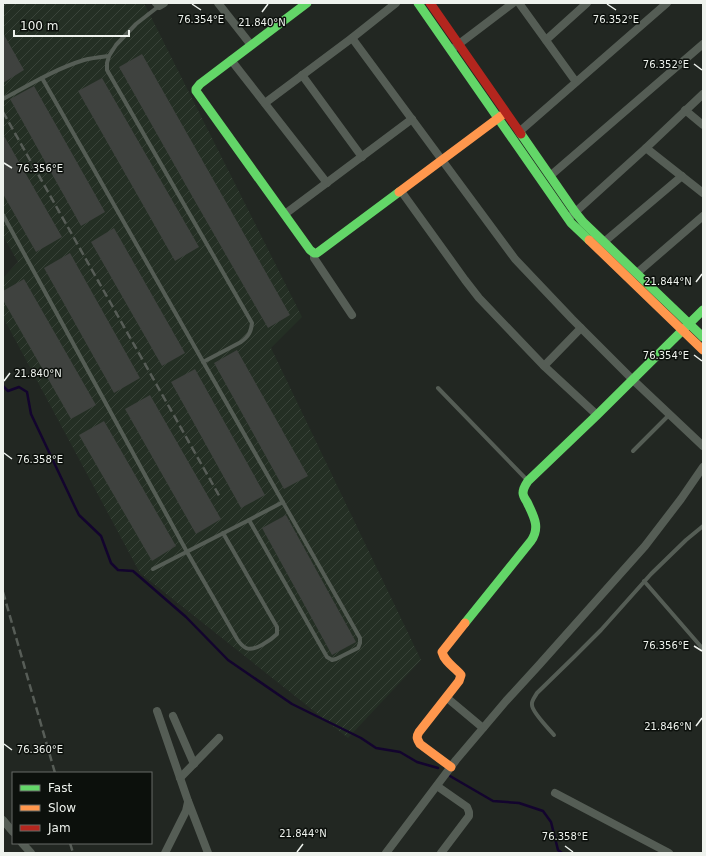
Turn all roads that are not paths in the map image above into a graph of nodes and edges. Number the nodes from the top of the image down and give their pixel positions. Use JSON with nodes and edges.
{"nodes":[{"id":1,"x":218,"y":3,"type":"edge"},
{"id":2,"x":307,"y":3,"type":"edge"},
{"id":3,"x":396,"y":3,"type":"edge"},
{"id":4,"x":418,"y":3,"type":"edge"},
{"id":5,"x":430,"y":3,"type":"edge"},
{"id":6,"x":513,"y":3,"type":"edge"},
{"id":7,"x":519,"y":3,"type":"edge"},
{"id":8,"x":587,"y":3,"type":"edge"},
{"id":9,"x":667,"y":3,"type":"edge"},
{"id":10,"x":160,"y":4,"type":"edge"},
{"id":11,"x":352,"y":38,"type":"junction"},
{"id":12,"x":546,"y":40,"type":"junction"},
{"id":13,"x":458,"y":44,"type":"junction"},
{"id":14,"x":703,"y":44,"type":"edge"},
{"id":15,"x":251,"y":46,"type":"junction"},
{"id":16,"x":450,"y":50,"type":"junction"},
{"id":17,"x":109,"y":56,"type":"junction"},
{"id":18,"x":231,"y":60,"type":"junction"},
{"id":19,"x":302,"y":75,"type":"junction"},
{"id":20,"x":42,"y":78,"type":"junction"},
{"id":21,"x":576,"y":82,"type":"junction"},
{"id":22,"x":703,"y":94,"type":"edge"},
{"id":23,"x":3,"y":99,"type":"edge"},
{"id":24,"x":265,"y":103,"type":"junction"},
{"id":25,"x":686,"y":110,"type":"junction"},
{"id":26,"x":501,"y":115,"type":"junction"},
{"id":27,"x":412,"y":119,"type":"junction"},
{"id":28,"x":703,"y":124,"type":"edge"},
{"id":29,"x":519,"y":132,"type":"junction"},
{"id":30,"x":646,"y":148,"type":"junction"},
{"id":31,"x":362,"y":157,"type":"junction"},
{"id":32,"x":442,"y":160,"type":"junction"},
{"id":33,"x":550,"y":176,"type":"junction"},
{"id":34,"x":682,"y":176,"type":"junction"},
{"id":35,"x":327,"y":183,"type":"junction"},
{"id":36,"x":401,"y":191,"type":"junction"},
{"id":37,"x":703,"y":193,"type":"edge"},
{"id":38,"x":575,"y":212,"type":"junction"},
{"id":39,"x":285,"y":214,"type":"junction"},
{"id":40,"x":3,"y":215,"type":"edge"},
{"id":41,"x":703,"y":216,"type":"edge"},
{"id":42,"x":568,"y":218,"type":"junction"},
{"id":43,"x":604,"y":242,"type":"junction"},
{"id":44,"x":314,"y":253,"type":"junction"},
{"id":45,"x":637,"y":273,"type":"junction"},
{"id":46,"x":703,"y":310,"type":"edge"},
{"id":47,"x":352,"y":315,"type":"dead end"},
{"id":48,"x":686,"y":327,"type":"junction"},
{"id":49,"x":581,"y":328,"type":"junction"},
{"id":50,"x":703,"y":336,"type":"edge"},
{"id":51,"x":703,"y":350,"type":"edge"},
{"id":52,"x":203,"y":362,"type":"junction"},
{"id":53,"x":544,"y":366,"type":"junction"},
{"id":54,"x":632,"y":380,"type":"junction"},
{"id":55,"x":438,"y":388,"type":"dead end"},
{"id":56,"x":597,"y":415,"type":"junction"},
{"id":57,"x":669,"y":415,"type":"junction"},
{"id":58,"x":703,"y":446,"type":"edge"},
{"id":59,"x":633,"y":451,"type":"dead end"},
{"id":60,"x":702,"y":471,"type":"edge"},
{"id":61,"x":528,"y":481,"type":"junction"},
{"id":62,"x":283,"y":502,"type":"junction"},
{"id":63,"x":249,"y":520,"type":"junction"},
{"id":64,"x":703,"y":526,"type":"edge"},
{"id":65,"x":222,"y":533,"type":"junction"},
{"id":66,"x":187,"y":552,"type":"junction"},
{"id":67,"x":153,"y":569,"type":"dead end"},
{"id":68,"x":644,"y":581,"type":"junction"},
{"id":69,"x":703,"y":649,"type":"edge"},
{"id":70,"x":446,"y":697,"type":"junction"},
{"id":71,"x":157,"y":711,"type":"dead end"},
{"id":72,"x":172,"y":716,"type":"dead end"},
{"id":73,"x":483,"y":728,"type":"junction"},
{"id":74,"x":554,"y":735,"type":"dead end"},
{"id":75,"x":219,"y":738,"type":"dead end"},
{"id":76,"x":194,"y":764,"type":"junction"},
{"id":77,"x":451,"y":767,"type":"junction"},
{"id":78,"x":180,"y":778,"type":"junction"},
{"id":79,"x":437,"y":786,"type":"junction"},
{"id":80,"x":555,"y":793,"type":"dead end"},
{"id":81,"x":188,"y":801,"type":"junction"},
{"id":82,"x":3,"y":820,"type":"edge"},
{"id":83,"x":12,"y":831,"type":"edge"},
{"id":84,"x":23,"y":844,"type":"edge"},
{"id":85,"x":31,"y":853,"type":"edge"},
{"id":86,"x":165,"y":853,"type":"edge"},
{"id":87,"x":208,"y":853,"type":"edge"},
{"id":88,"x":386,"y":853,"type":"edge"},
{"id":89,"x":441,"y":853,"type":"edge"},
{"id":90,"x":669,"y":853,"type":"edge"}],
"edges":[{"from":1,"to":15,"type":"street"},
{"from":2,"to":15,"type":"street"},
{"from":3,"to":11,"type":"street"},
{"from":4,"to":16,"type":"street"},
{"from":5,"to":13,"type":"street"},
{"from":6,"to":13,"type":"street"},
{"from":7,"to":12,"type":"street"},
{"from":8,"to":12,"type":"street"},
{"from":9,"to":21,"type":"street"},
{"from":10,"to":17,"type":"lane"},
{"from":11,"to":19,"type":"street"},
{"from":11,"to":27,"type":"street"},
{"from":12,"to":21,"type":"street"},
{"from":13,"to":16,"type":"street"},
{"from":13,"to":26,"type":"street"},
{"from":14,"to":33,"type":"street"},
{"from":15,"to":18,"type":"street"},
{"from":16,"to":26,"type":"street"},
{"from":17,"to":20,"type":"lane"},
{"from":17,"to":52,"type":"lane"},
{"from":18,"to":24,"type":"street"},
{"from":18,"to":39,"type":"street"},
{"from":19,"to":24,"type":"street"},
{"from":19,"to":31,"type":"street"},
{"from":20,"to":23,"type":"lane"},
{"from":20,"to":52,"type":"lane"},
{"from":21,"to":29,"type":"street"},
{"from":22,"to":25,"type":"street"},
{"from":24,"to":35,"type":"street"},
{"from":25,"to":28,"type":"street"},
{"from":25,"to":30,"type":"street"},
{"from":26,"to":29,"type":"street"},
{"from":26,"to":32,"type":"street"},
{"from":26,"to":42,"type":"street"},
{"from":27,"to":31,"type":"street"},
{"from":27,"to":32,"type":"street"},
{"from":29,"to":33,"type":"street"},
{"from":30,"to":34,"type":"street"},
{"from":30,"to":38,"type":"street"},
{"from":31,"to":35,"type":"street"},
{"from":32,"to":36,"type":"street"},
{"from":32,"to":49,"type":"street"},
{"from":33,"to":38,"type":"street"},
{"from":34,"to":37,"type":"street"},
{"from":34,"to":43,"type":"street"},
{"from":35,"to":39,"type":"street"},
{"from":36,"to":44,"type":"street"},
{"from":36,"to":53,"type":"street"},
{"from":38,"to":42,"type":"street"},
{"from":38,"to":43,"type":"street"},
{"from":39,"to":44,"type":"street"},
{"from":40,"to":66,"type":"lane"},
{"from":41,"to":45,"type":"street"},
{"from":42,"to":48,"type":"street"},
{"from":43,"to":45,"type":"street"},
{"from":44,"to":47,"type":"street"},
{"from":45,"to":48,"type":"street"},
{"from":46,"to":48,"type":"street"},
{"from":48,"to":50,"type":"street"},
{"from":48,"to":51,"type":"street"},
{"from":48,"to":54,"type":"street"},
{"from":49,"to":53,"type":"street"},
{"from":49,"to":54,"type":"street"},
{"from":52,"to":62,"type":"lane"},
{"from":53,"to":56,"type":"street"},
{"from":54,"to":56,"type":"street"},
{"from":54,"to":57,"type":"street"},
{"from":55,"to":61,"type":"lane"},
{"from":56,"to":61,"type":"street"},
{"from":57,"to":58,"type":"street"},
{"from":57,"to":59,"type":"lane"},
{"from":60,"to":73,"type":"street"},
{"from":61,"to":70,"type":"street"},
{"from":62,"to":63,"type":"lane"},
{"from":62,"to":63,"type":"lane"},
{"from":63,"to":65,"type":"lane"},
{"from":64,"to":68,"type":"lane"},
{"from":65,"to":66,"type":"lane"},
{"from":65,"to":66,"type":"lane"},
{"from":66,"to":67,"type":"lane"},
{"from":68,"to":69,"type":"lane"},
{"from":68,"to":74,"type":"lane"},
{"from":70,"to":73,"type":"street"},
{"from":70,"to":77,"type":"street"},
{"from":71,"to":78,"type":"street"},
{"from":72,"to":76,"type":"street"},
{"from":73,"to":77,"type":"street"},
{"from":75,"to":76,"type":"street"},
{"from":76,"to":78,"type":"street"},
{"from":77,"to":79,"type":"street"},
{"from":78,"to":81,"type":"street"},
{"from":79,"to":88,"type":"street"},
{"from":79,"to":89,"type":"street"},
{"from":80,"to":90,"type":"street"},
{"from":81,"to":86,"type":"street"},
{"from":81,"to":87,"type":"street"},
{"from":82,"to":83,"type":"street"},
{"from":84,"to":85,"type":"street"}]}
